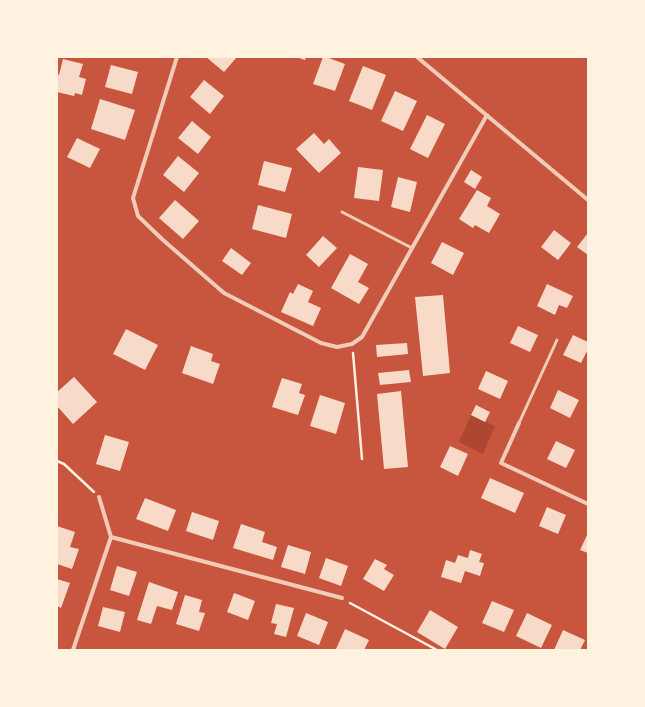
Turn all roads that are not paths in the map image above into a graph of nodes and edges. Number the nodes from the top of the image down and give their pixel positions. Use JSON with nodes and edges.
{"nodes":[{"id":1,"x":177,"y":57,"type":"edge"},
{"id":2,"x":417,"y":57,"type":"edge"},
{"id":3,"x":487,"y":115,"type":"junction"},
{"id":4,"x":588,"y":200,"type":"edge"},
{"id":5,"x":342,"y":212,"type":"dead end"},
{"id":6,"x":412,"y":248,"type":"junction"},
{"id":7,"x":557,"y":340,"type":"dead end"},
{"id":8,"x":519,"y":423,"type":"joint"},
{"id":9,"x":99,"y":497,"type":"road end"},
{"id":10,"x":588,"y":504,"type":"edge"},
{"id":11,"x":111,"y":537,"type":"junction"},
{"id":12,"x":342,"y":598,"type":"road end"},
{"id":13,"x":73,"y":650,"type":"edge"}],
"edges":[{"from":1,"to":6,"type":"street"},
{"from":2,"to":3,"type":"street"},
{"from":3,"to":4,"type":"street"},
{"from":3,"to":6,"type":"street"},
{"from":5,"to":6,"type":"lane"},
{"from":7,"to":8,"type":"lane"},
{"from":8,"to":10,"type":"street"},
{"from":9,"to":11,"type":"street"},
{"from":11,"to":12,"type":"street"},
{"from":11,"to":13,"type":"street"}]}
